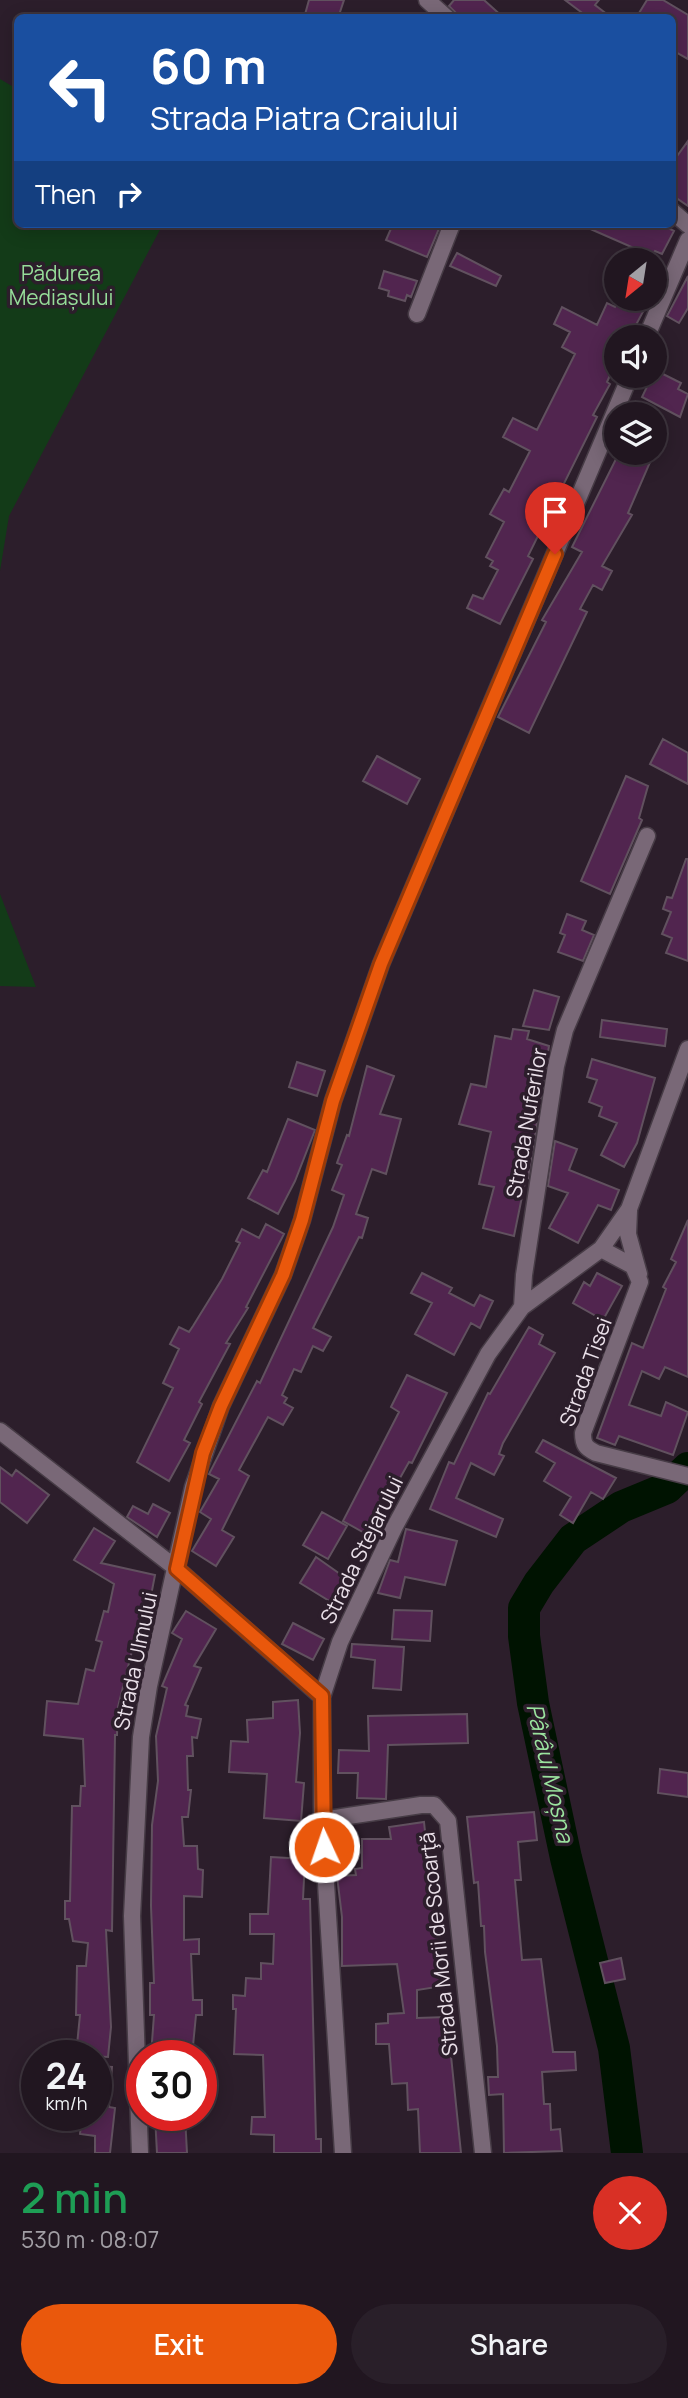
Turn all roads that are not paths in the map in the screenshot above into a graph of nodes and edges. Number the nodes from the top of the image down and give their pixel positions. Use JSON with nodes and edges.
{"nodes":[{"id":1,"x":427,"y":0,"type":"edge"},
{"id":2,"x":443,"y":14,"type":"edge"},
{"id":3,"x":450,"y":228,"type":"edge"},
{"id":4,"x":688,"y":240,"type":"edge"},
{"id":5,"x":417,"y":314,"type":"dead end"},
{"id":6,"x":652,"y":325,"type":"edge"},
{"id":7,"x":625,"y":388,"type":"edge"},
{"id":8,"x":647,"y":836,"type":"dead end"},
{"id":9,"x":688,"y":1049,"type":"edge"},
{"id":10,"x":629,"y":1209,"type":"junction"},
{"id":11,"x":601,"y":1249,"type":"junction"},
{"id":12,"x":639,"y":1274,"type":"junction"},
{"id":13,"x":522,"y":1307,"type":"junction"},
{"id":14,"x":0,"y":1431,"type":"edge"},
{"id":15,"x":688,"y":1476,"type":"edge"},
{"id":16,"x":177,"y":1569,"type":"junction"},
{"id":17,"x":322,"y":1696,"type":"junction"},
{"id":18,"x":322,"y":1820,"type":"junction"},
{"id":19,"x":140,"y":2153,"type":"edge"},
{"id":20,"x":343,"y":2153,"type":"edge"},
{"id":21,"x":483,"y":2153,"type":"edge"}],
"edges":[{"from":1,"to":2,"type":"street"},
{"from":3,"to":5,"type":"street"},
{"from":4,"to":6,"type":"street"},
{"from":7,"to":16,"type":"street","name":"Strada Ulmului"},
{"from":8,"to":13,"type":"street","name":"Strada Nuferilor"},
{"from":9,"to":10,"type":"street","name":"Strada Stejarului"},
{"from":10,"to":11,"type":"street","name":"Strada Stejarului"},
{"from":10,"to":12,"type":"street"},
{"from":11,"to":12,"type":"street"},
{"from":11,"to":13,"type":"street","name":"Strada Stejarului"},
{"from":12,"to":15,"type":"street","name":"Strada Tisei"},
{"from":13,"to":17,"type":"street","name":"Strada Stejarului"},
{"from":14,"to":16,"type":"street"},
{"from":16,"to":17,"type":"street"},
{"from":16,"to":19,"type":"street","name":"Strada Ulmului"},
{"from":17,"to":18,"type":"street","name":"Strada Stejarului"},
{"from":18,"to":20,"type":"street","name":"Strada Stejarului"},
{"from":18,"to":21,"type":"street","name":"Strada Morii de Scoarţă"}]}
